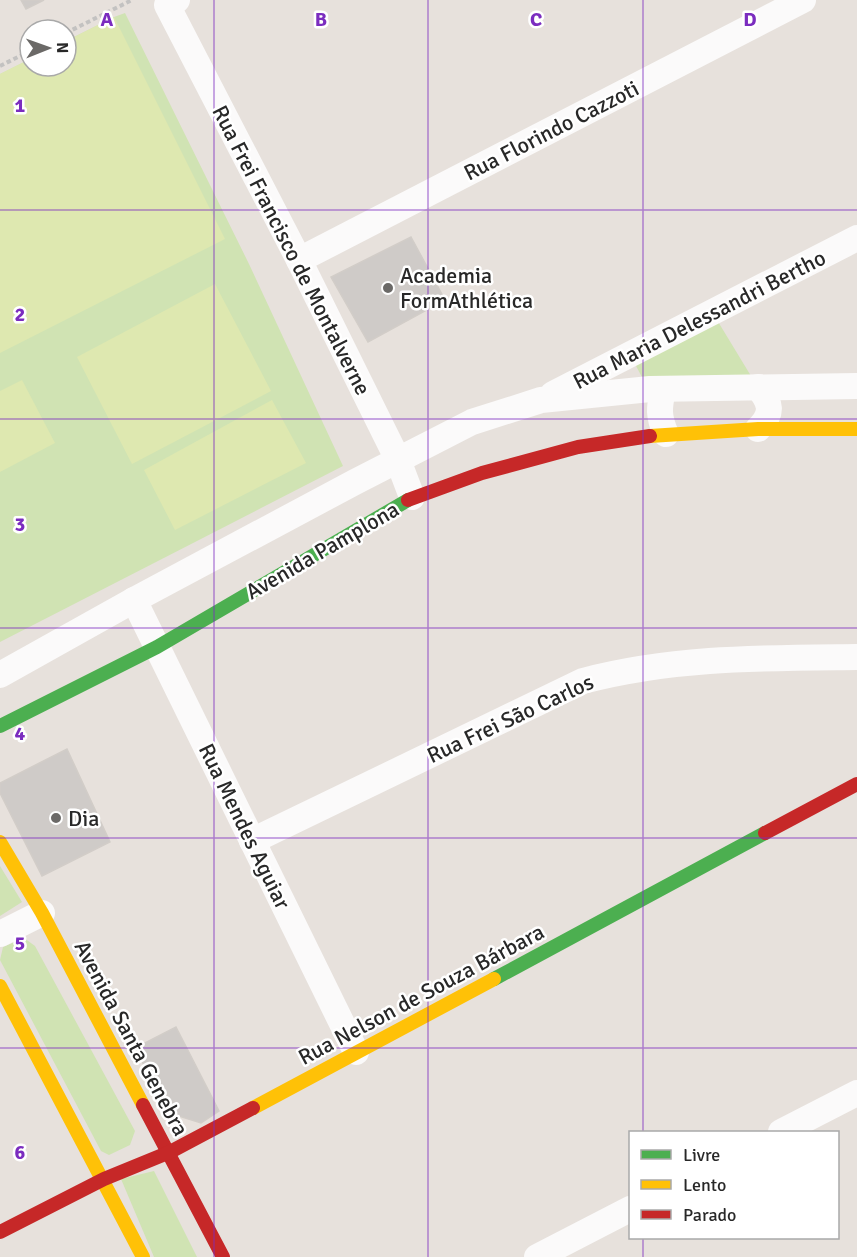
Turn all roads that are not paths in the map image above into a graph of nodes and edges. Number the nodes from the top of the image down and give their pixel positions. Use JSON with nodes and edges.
{"nodes":[{"id":1,"x":803,"y":0,"type":"edge"},
{"id":2,"x":172,"y":3,"type":"edge"},
{"id":3,"x":857,"y":238,"type":"edge"},
{"id":4,"x":299,"y":260,"type":"junction"},
{"id":5,"x":857,"y":386,"type":"edge"},
{"id":6,"x":758,"y":387,"type":"junction"},
{"id":7,"x":663,"y":389,"type":"junction"},
{"id":8,"x":541,"y":400,"type":"junction"},
{"id":9,"x":758,"y":429,"type":"junction"},
{"id":10,"x":857,"y":429,"type":"edge"},
{"id":11,"x":666,"y":434,"type":"junction"},
{"id":12,"x":398,"y":460,"type":"junction"},
{"id":13,"x":412,"y":497,"type":"junction"},
{"id":14,"x":134,"y":600,"type":"junction"},
{"id":15,"x":157,"y":647,"type":"junction"},
{"id":16,"x":857,"y":657,"type":"edge"},
{"id":17,"x":0,"y":675,"type":"edge"},
{"id":18,"x":0,"y":726,"type":"edge"},
{"id":19,"x":857,"y":784,"type":"edge"},
{"id":20,"x":252,"y":841,"type":"junction"},
{"id":21,"x":0,"y":842,"type":"edge"},
{"id":22,"x":42,"y":913,"type":"junction"},
{"id":23,"x":0,"y":934,"type":"edge"},
{"id":24,"x":0,"y":986,"type":"edge"},
{"id":25,"x":0,"y":1019,"type":"edge"},
{"id":26,"x":21,"y":1026,"type":"junction"},
{"id":27,"x":356,"y":1052,"type":"junction"},
{"id":28,"x":857,"y":1093,"type":"edge"},
{"id":29,"x":783,"y":1131,"type":"edge"},
{"id":30,"x":170,"y":1152,"type":"junction"},
{"id":31,"x":104,"y":1179,"type":"junction"},
{"id":32,"x":629,"y":1210,"type":"edge"},
{"id":33,"x":0,"y":1232,"type":"edge"},
{"id":34,"x":143,"y":1257,"type":"edge"},
{"id":35,"x":223,"y":1257,"type":"edge"},
{"id":36,"x":537,"y":1257,"type":"edge"}],
"edges":[{"from":1,"to":4,"type":"street","name":"Rua Florindo Cazzoti"},
{"from":2,"to":4,"type":"street","name":"Rua Frei Francisco de Montalverne"},
{"from":3,"to":8,"type":"street","name":"Rua Maria Delessandri Bertho"},
{"from":4,"to":12,"type":"street","name":"Rua Frei Francisco de Montalverne"},
{"from":5,"to":6,"type":"street","name":"Avenida Pamplona"},
{"from":6,"to":7,"type":"street","name":"Avenida Pamplona"},
{"from":6,"to":9,"type":"street"},
{"from":7,"to":8,"type":"street","name":"Avenida Pamplona"},
{"from":7,"to":11,"type":"street"},
{"from":8,"to":12,"type":"street","name":"Avenida Pamplona"},
{"from":9,"to":10,"type":"street","name":"Avenida Pamplona"},
{"from":9,"to":11,"type":"street","name":"Avenida Pamplona"},
{"from":11,"to":13,"type":"street","name":"Avenida Pamplona"},
{"from":12,"to":13,"type":"street","name":"Rua Frei Francisco de Montalverne"},
{"from":12,"to":14,"type":"street","name":"Avenida Pamplona"},
{"from":13,"to":15,"type":"street","name":"Avenida Pamplona"},
{"from":14,"to":15,"type":"street","name":"Rua Mendes Aguiar"},
{"from":14,"to":17,"type":"street","name":"Avenida Pamplona"},
{"from":15,"to":18,"type":"street","name":"Avenida Pamplona"},
{"from":15,"to":20,"type":"street","name":"Rua Mendes Aguiar"},
{"from":16,"to":20,"type":"street","name":"Rua Frei São Carlos"},
{"from":19,"to":27,"type":"street","name":"Rua Nelson de Souza Bárbara"},
{"from":20,"to":27,"type":"street","name":"Rua Mendes Aguiar"},
{"from":21,"to":22,"type":"street","name":"Avenida Santa Genebra"},
{"from":22,"to":23,"type":"street"},
{"from":22,"to":30,"type":"street","name":"Avenida Santa Genebra"},
{"from":24,"to":26,"type":"street"},
{"from":25,"to":26,"type":"street"},
{"from":26,"to":31,"type":"street"},
{"from":27,"to":30,"type":"street","name":"Rua Nelson de Souza Bárbara"},
{"from":28,"to":29,"type":"street"},
{"from":30,"to":31,"type":"street","name":"Rua Nelson de Souza Bárbara"},
{"from":30,"to":35,"type":"street","name":"Avenida Santa Genebra"},
{"from":31,"to":33,"type":"street","name":"Rua Nelson de Souza Bárbara"},
{"from":31,"to":34,"type":"street"},
{"from":32,"to":36,"type":"street"}]}
